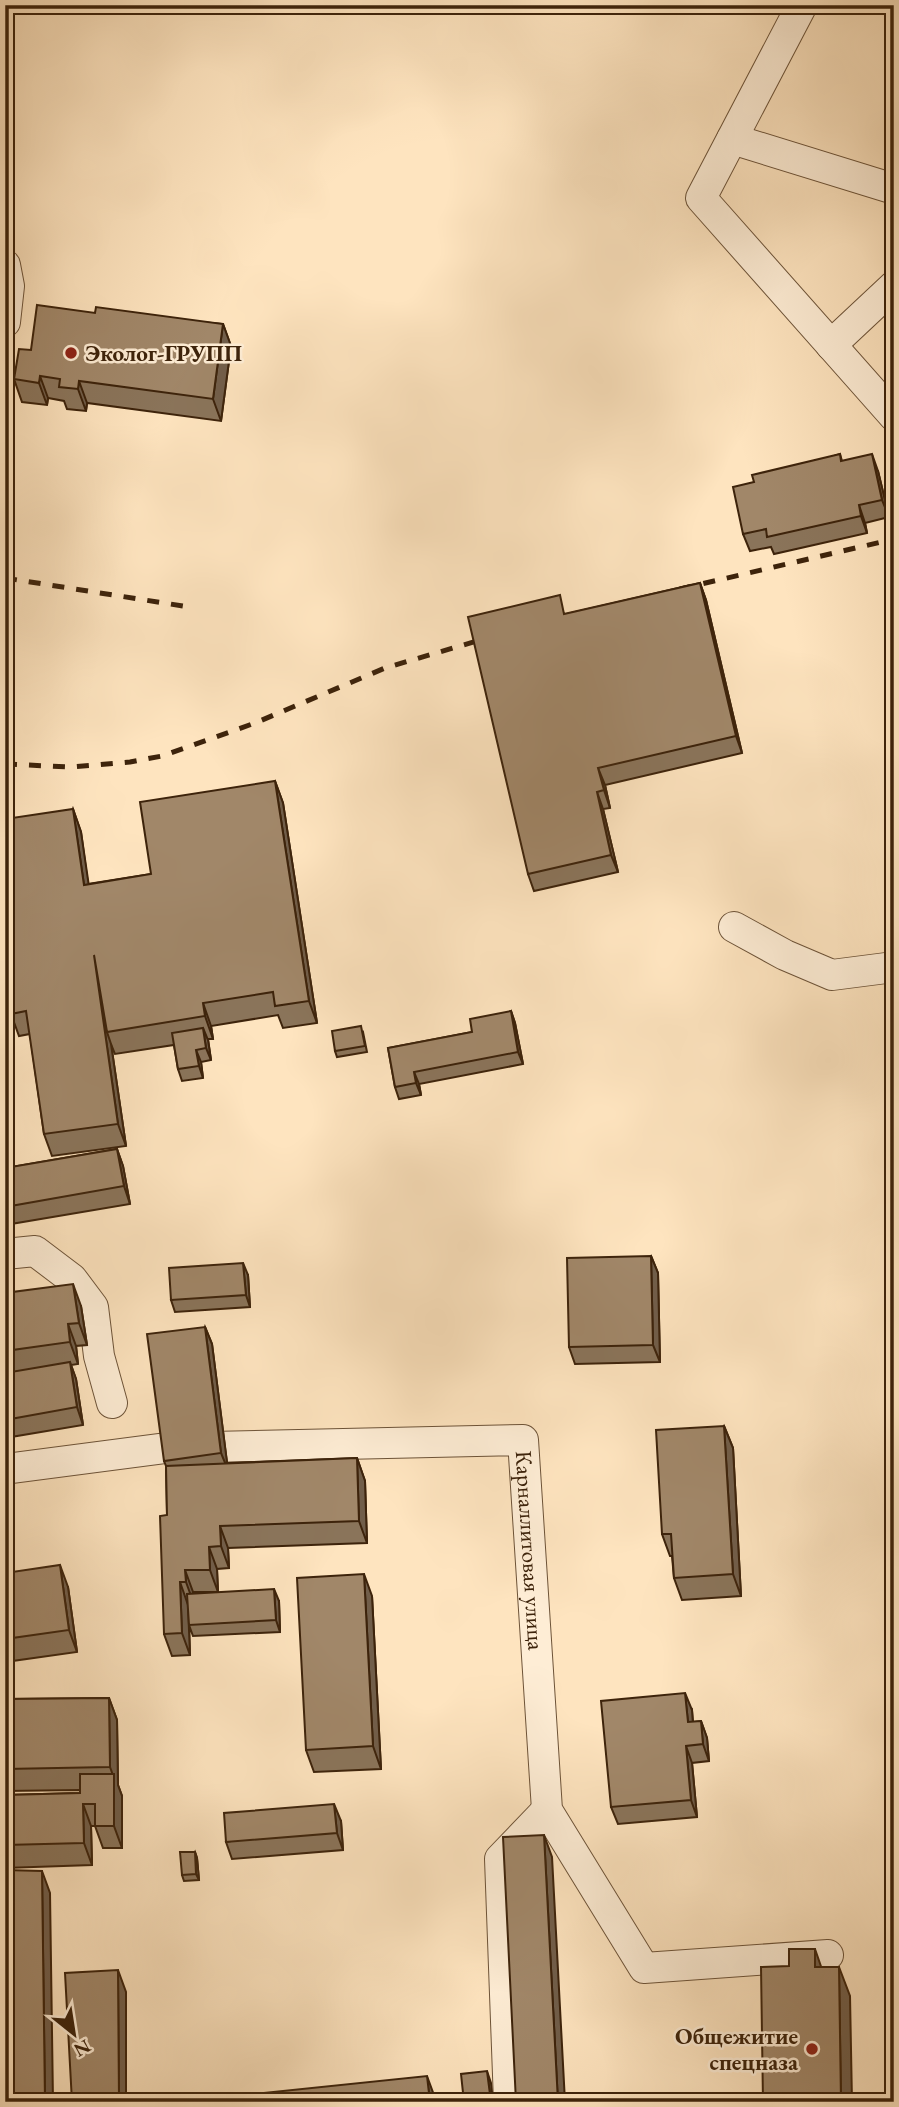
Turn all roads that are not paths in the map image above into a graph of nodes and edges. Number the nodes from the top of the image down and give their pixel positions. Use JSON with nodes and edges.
{"nodes":[{"id":1,"x":802,"y":5,"type":"edge"},
{"id":2,"x":732,"y":139,"type":"junction"},
{"id":3,"x":894,"y":189,"type":"edge"},
{"id":4,"x":5,"y":265,"type":"edge"},
{"id":5,"x":894,"y":286,"type":"edge"},
{"id":6,"x":5,"y":322,"type":"edge"},
{"id":7,"x":831,"y":345,"type":"junction"},
{"id":8,"x":894,"y":416,"type":"edge"},
{"id":9,"x":734,"y":927,"type":"dead end"},
{"id":10,"x":894,"y":967,"type":"edge"},
{"id":11,"x":5,"y":1254,"type":"edge"},
{"id":12,"x":112,"y":1404,"type":"dead end"},
{"id":13,"x":5,"y":1469,"type":"edge"},
{"id":14,"x":547,"y":1810,"type":"junction"},
{"id":15,"x":828,"y":1955,"type":"dead end"},
{"id":16,"x":509,"y":2102,"type":"edge"}],
"edges":[{"from":1,"to":2,"type":"lane"},
{"from":2,"to":3,"type":"lane"},
{"from":2,"to":7,"type":"lane"},
{"from":4,"to":6,"type":"lane"},
{"from":5,"to":7,"type":"lane"},
{"from":7,"to":8,"type":"lane"},
{"from":9,"to":10,"type":"lane"},
{"from":11,"to":12,"type":"lane"},
{"from":13,"to":14,"type":"lane","name":"Карналлитовая улица"},
{"from":14,"to":15,"type":"lane","name":"Карналлитовая улица"},
{"from":14,"to":16,"type":"lane"}]}
